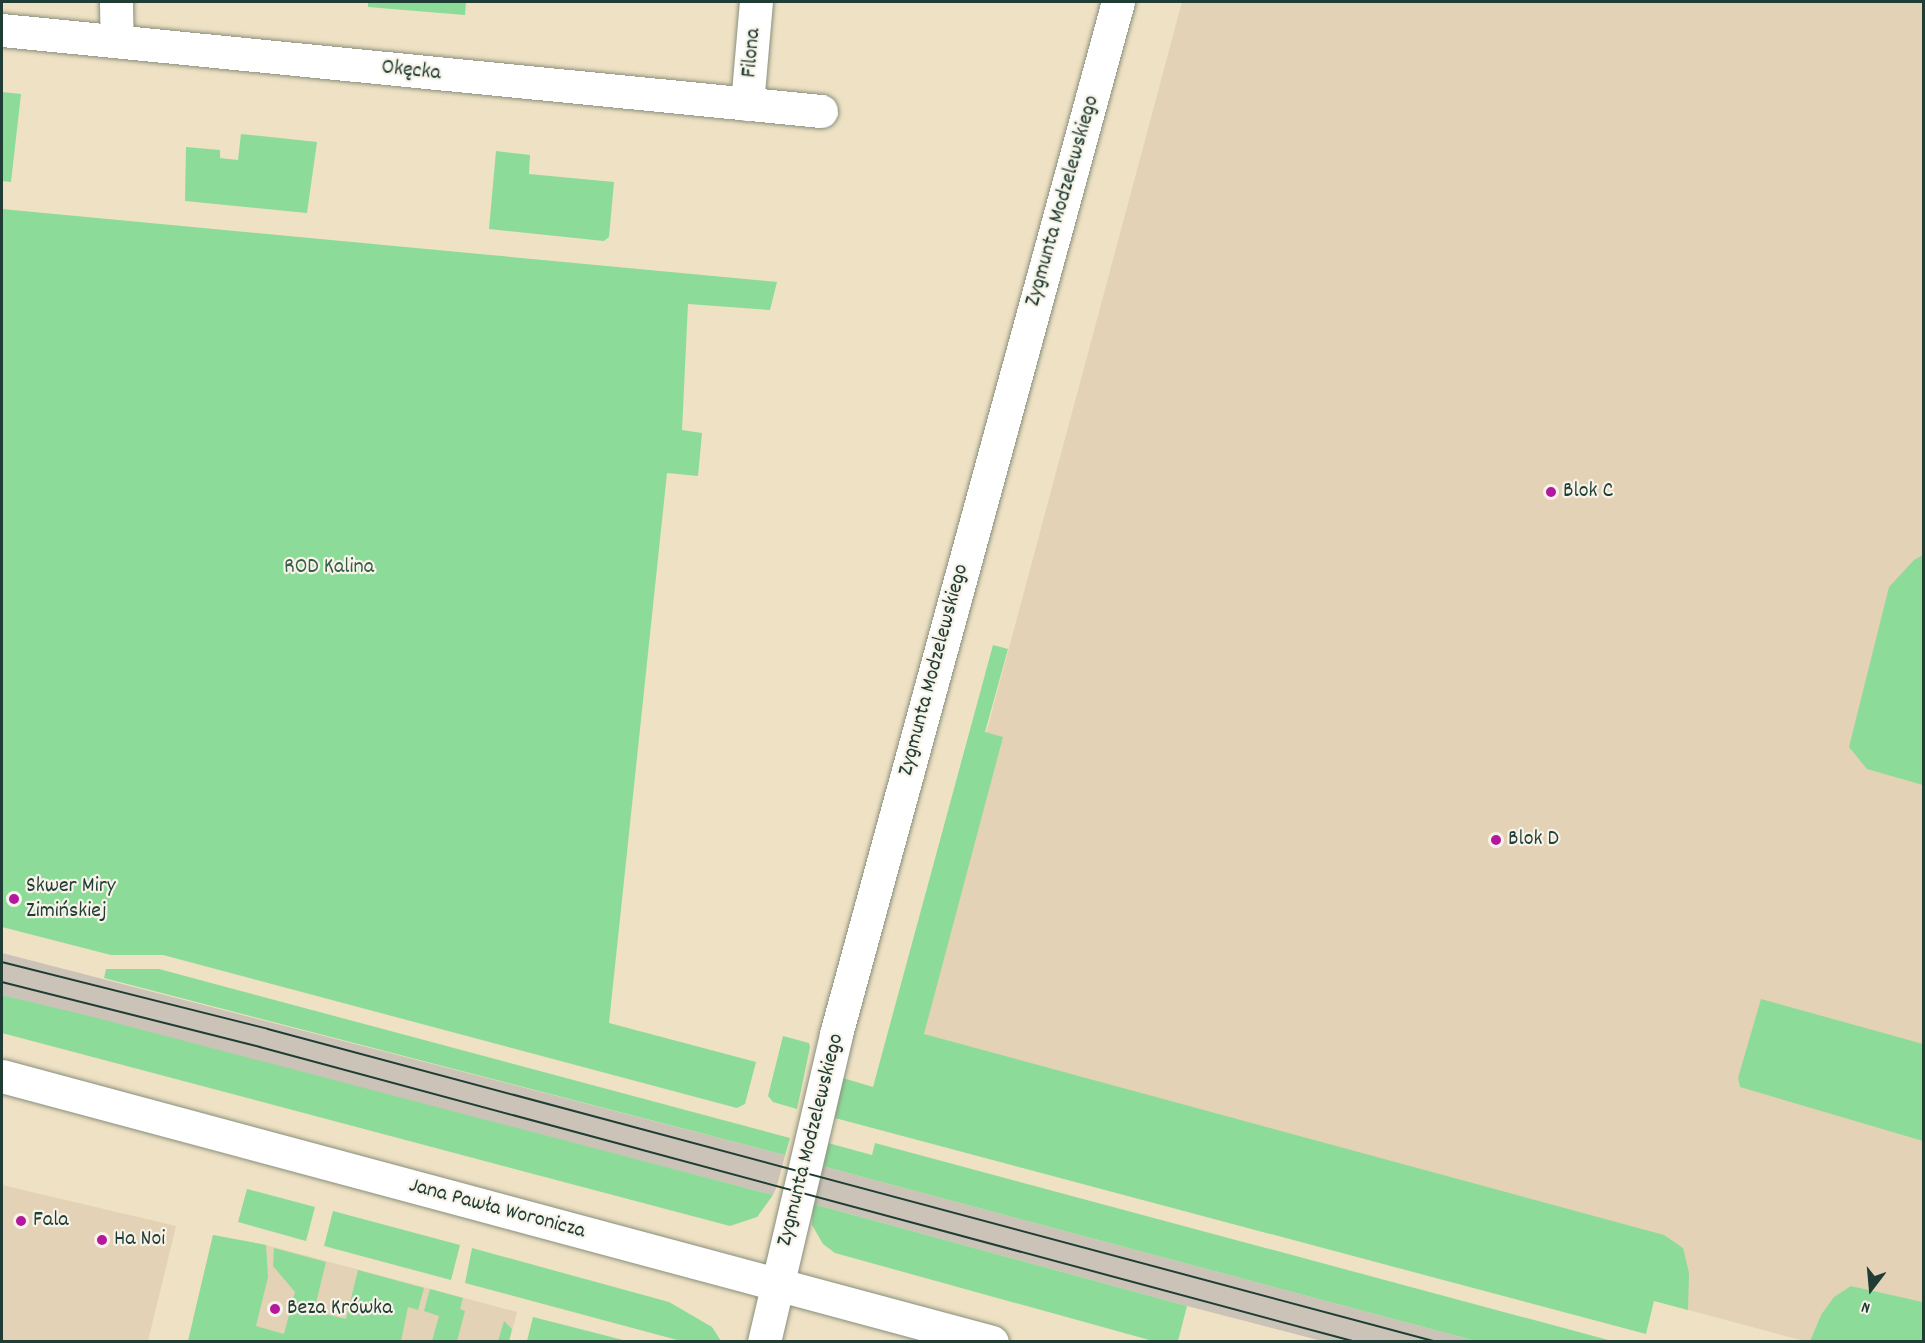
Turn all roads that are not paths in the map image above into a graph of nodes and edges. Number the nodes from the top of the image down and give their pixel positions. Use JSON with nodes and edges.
{"nodes":[{"id":1,"x":116,"y":2,"type":"edge"},
{"id":2,"x":756,"y":2,"type":"edge"},
{"id":3,"x":1118,"y":2,"type":"edge"},
{"id":4,"x":2,"y":30,"type":"edge"},
{"id":5,"x":117,"y":41,"type":"junction"},
{"id":6,"x":747,"y":104,"type":"junction"},
{"id":7,"x":820,"y":111,"type":"dead end"},
{"id":8,"x":2,"y":1076,"type":"edge"},
{"id":9,"x":776,"y":1284,"type":"junction"},
{"id":10,"x":765,"y":1341,"type":"edge"},
{"id":11,"x":992,"y":1341,"type":"edge"}],
"edges":[{"from":1,"to":5,"type":"street"},
{"from":2,"to":6,"type":"street","name":"Filona"},
{"from":3,"to":9,"type":"street","name":"Zygmunta Modzelewskiego"},
{"from":4,"to":5,"type":"street","name":"Okęcka"},
{"from":5,"to":6,"type":"street","name":"Okęcka"},
{"from":6,"to":7,"type":"street","name":"Okęcka"},
{"from":8,"to":9,"type":"street","name":"Jana Pawła Woronicza"},
{"from":9,"to":10,"type":"street","name":"Zygmunta Modzelewskiego"},
{"from":9,"to":11,"type":"street","name":"Jana Pawła Woronicza"}]}
